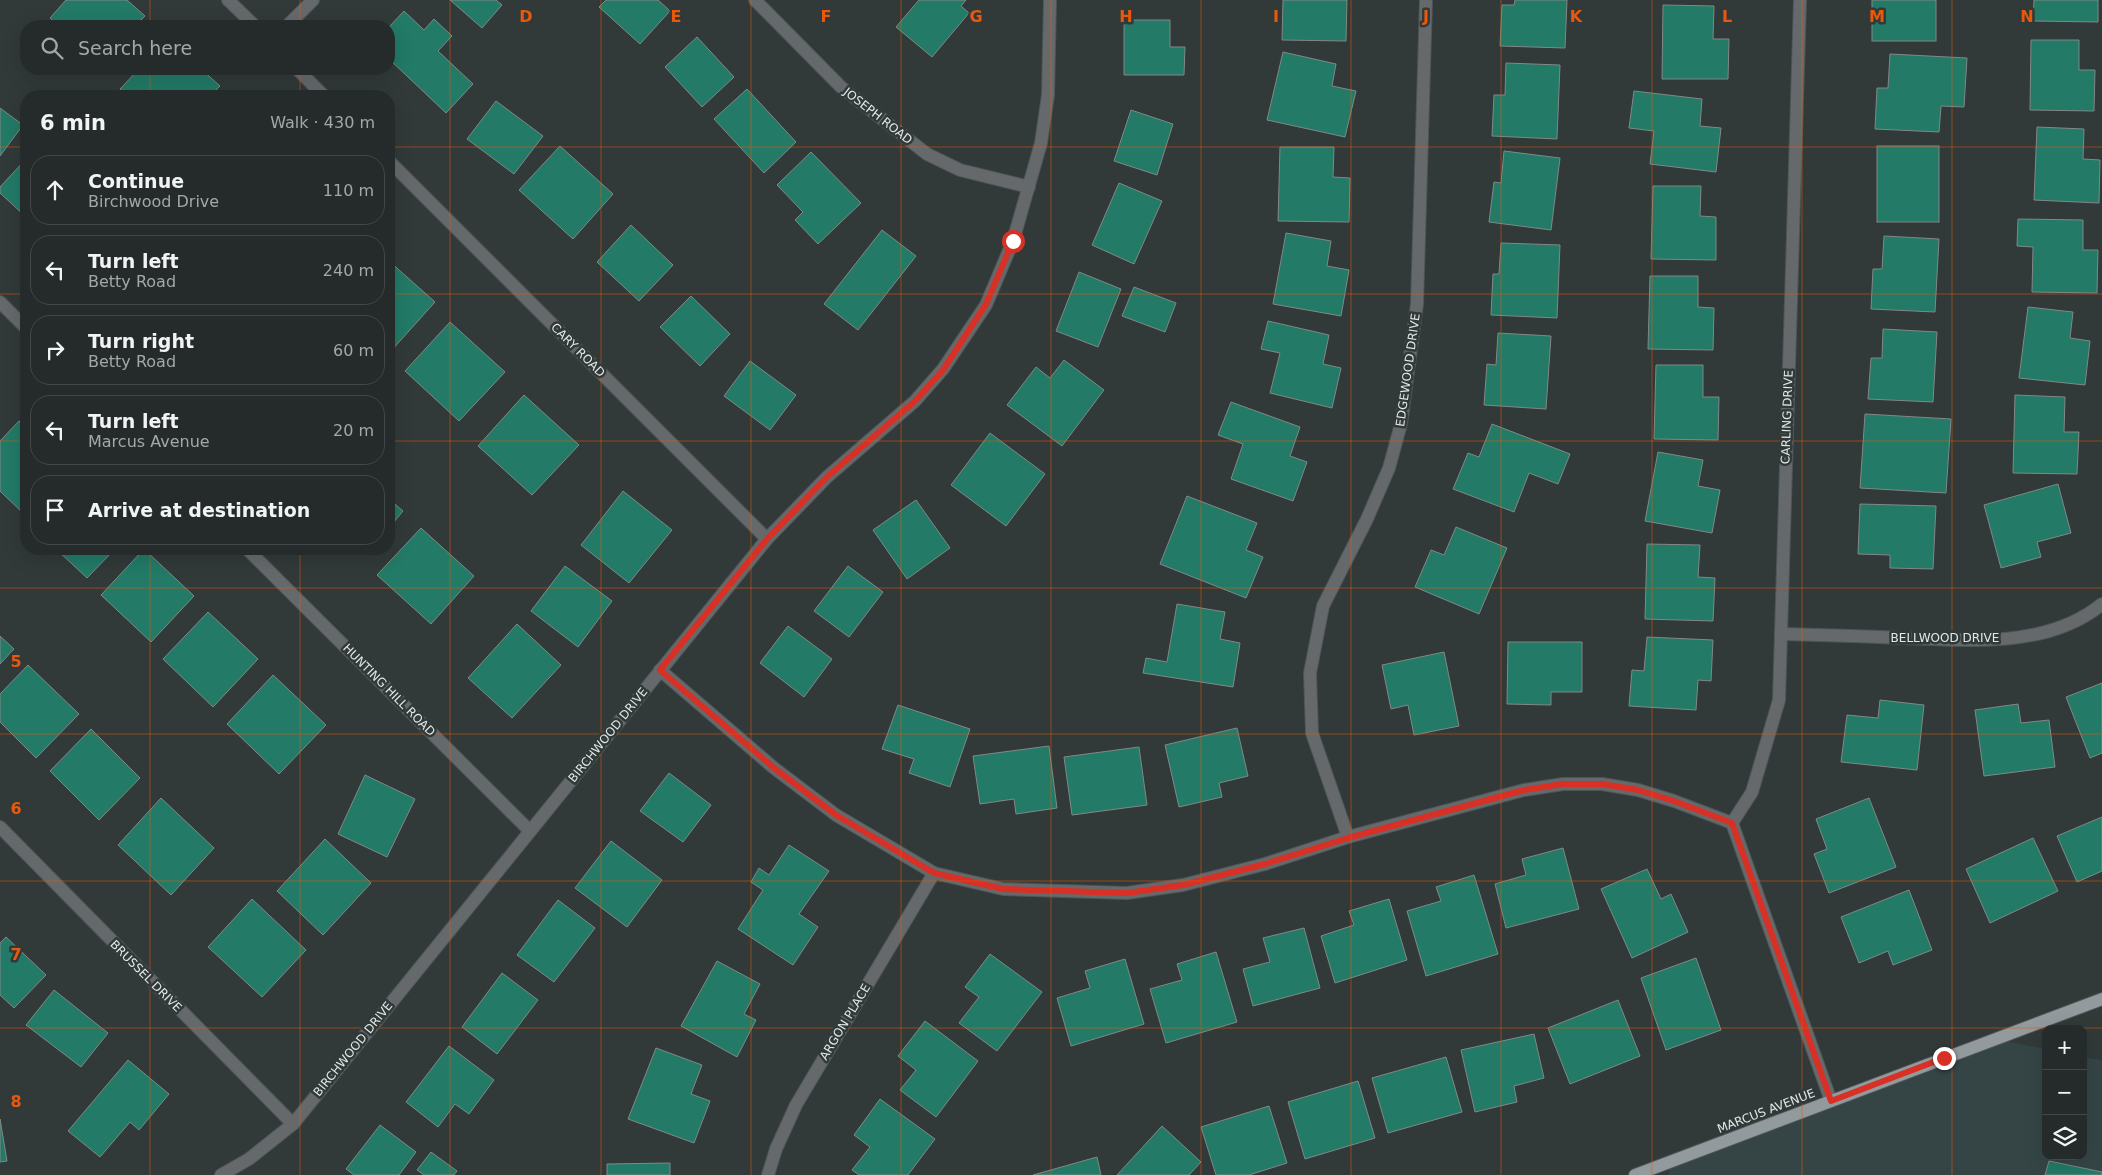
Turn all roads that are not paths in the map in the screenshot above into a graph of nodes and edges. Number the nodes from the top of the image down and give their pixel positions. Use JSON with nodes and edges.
{"nodes":[{"id":1,"x":228,"y":0,"type":"edge"},
{"id":2,"x":313,"y":0,"type":"edge"},
{"id":3,"x":755,"y":0,"type":"edge"},
{"id":4,"x":1050,"y":0,"type":"edge"},
{"id":5,"x":1426,"y":0,"type":"edge"},
{"id":6,"x":1800,"y":0,"type":"edge"},
{"id":7,"x":248,"y":20,"type":"edge"},
{"id":8,"x":293,"y":20,"type":"edge"},
{"id":9,"x":303,"y":75,"type":"edge"},
{"id":10,"x":318,"y":90,"type":"edge"},
{"id":11,"x":395,"y":167,"type":"edge"},
{"id":12,"x":1029,"y":187,"type":"junction"},
{"id":13,"x":0,"y":302,"type":"edge"},
{"id":14,"x":20,"y":322,"type":"edge"},
{"id":15,"x":767,"y":539,"type":"junction"},
{"id":16,"x":253,"y":555,"type":"edge"},
{"id":17,"x":2102,"y":604,"type":"edge"},
{"id":18,"x":1781,"y":634,"type":"junction"},
{"id":19,"x":660,"y":670,"type":"junction"},
{"id":20,"x":1732,"y":823,"type":"junction"},
{"id":21,"x":0,"y":827,"type":"edge"},
{"id":22,"x":530,"y":830,"type":"junction"},
{"id":23,"x":1348,"y":838,"type":"junction"},
{"id":24,"x":934,"y":873,"type":"junction"},
{"id":25,"x":2102,"y":999,"type":"edge"},
{"id":26,"x":1831,"y":1101,"type":"junction"},
{"id":27,"x":293,"y":1124,"type":"junction"},
{"id":28,"x":221,"y":1175,"type":"edge"},
{"id":29,"x":768,"y":1175,"type":"edge"},
{"id":30,"x":1635,"y":1175,"type":"edge"}],
"edges":[{"from":1,"to":7,"type":"street"},
{"from":2,"to":8,"type":"street"},
{"from":3,"to":12,"type":"street","name":"JOSEPH ROAD"},
{"from":4,"to":12,"type":"street","name":"BIRCHWOOD DRIVE"},
{"from":5,"to":23,"type":"street","name":"EDGEWOOD DRIVE"},
{"from":6,"to":18,"type":"street","name":"CARLING DRIVE"},
{"from":9,"to":10,"type":"street"},
{"from":11,"to":15,"type":"street","name":"CARY ROAD"},
{"from":12,"to":15,"type":"street","name":"BIRCHWOOD DRIVE"},
{"from":13,"to":14,"type":"street"},
{"from":15,"to":19,"type":"street","name":"BIRCHWOOD DRIVE"},
{"from":16,"to":22,"type":"street","name":"HUNTING HILL ROAD"},
{"from":17,"to":18,"type":"street","name":"BELLWOOD DRIVE"},
{"from":18,"to":20,"type":"street","name":"CARLING DRIVE"},
{"from":19,"to":22,"type":"street","name":"BIRCHWOOD DRIVE"},
{"from":19,"to":24,"type":"street"},
{"from":20,"to":23,"type":"street"},
{"from":20,"to":26,"type":"street"},
{"from":21,"to":27,"type":"street","name":"BRUSSEL DRIVE"},
{"from":22,"to":27,"type":"street","name":"BIRCHWOOD DRIVE"},
{"from":23,"to":24,"type":"street"},
{"from":24,"to":29,"type":"street","name":"ARGON PLACE"},
{"from":25,"to":26,"type":"main road","name":"MARCUS AVENUE"},
{"from":26,"to":30,"type":"main road","name":"MARCUS AVENUE"},
{"from":27,"to":28,"type":"street","name":"BIRCHWOOD DRIVE"}]}
